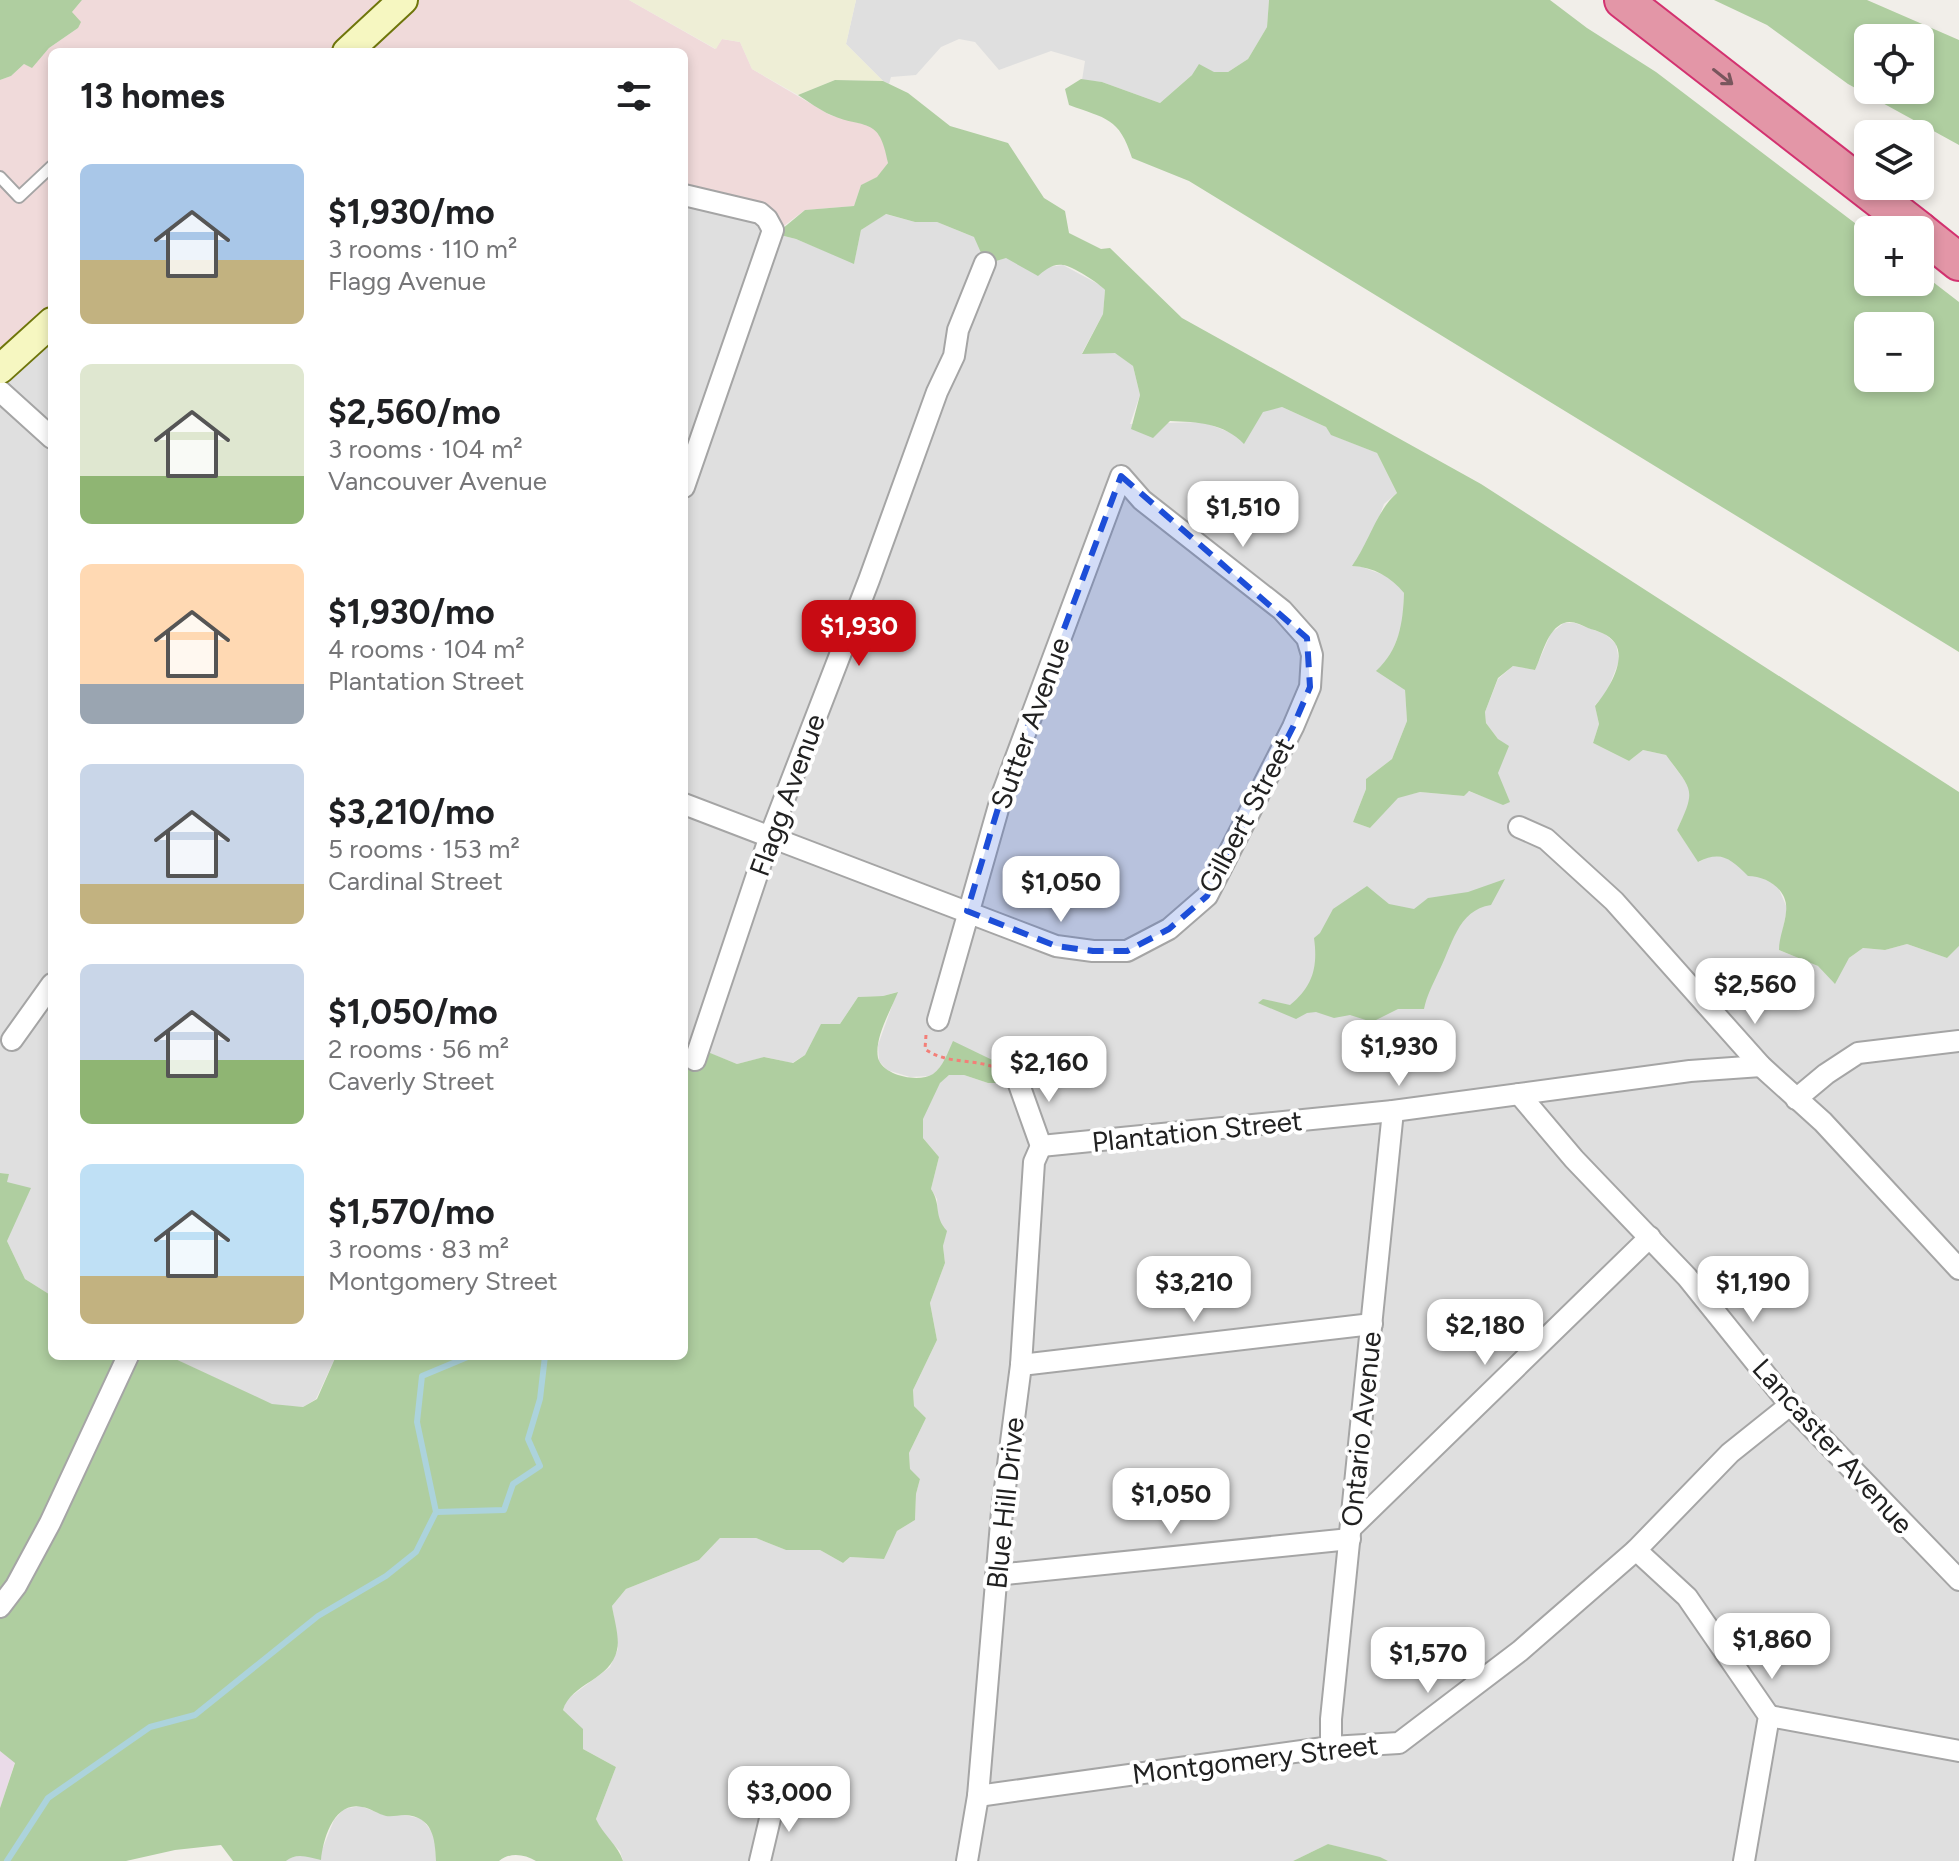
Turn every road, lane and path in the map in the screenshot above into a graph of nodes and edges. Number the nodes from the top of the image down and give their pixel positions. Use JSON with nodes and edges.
{"nodes":[{"id":1,"x":403,"y":0,"type":"edge"},
{"id":2,"x":1623,"y":0,"type":"edge"},
{"id":3,"x":351,"y":48,"type":"edge"},
{"id":4,"x":48,"y":170,"type":"edge"},
{"id":5,"x":0,"y":177,"type":"edge"},
{"id":6,"x":688,"y":196,"type":"edge"},
{"id":7,"x":1901,"y":216,"type":"edge"},
{"id":8,"x":1934,"y":242,"type":"edge"},
{"id":9,"x":1959,"y":262,"type":"edge"},
{"id":10,"x":985,"y":263,"type":"dead end"},
{"id":11,"x":48,"y":326,"type":"edge"},
{"id":12,"x":0,"y":369,"type":"edge"},
{"id":13,"x":0,"y":391,"type":"edge"},
{"id":14,"x":48,"y":434,"type":"edge"},
{"id":15,"x":688,"y":475,"type":"edge"},
{"id":16,"x":1121,"y":476,"type":"joint"},
{"id":17,"x":688,"y":805,"type":"edge"},
{"id":18,"x":1519,"y":827,"type":"dead end"},
{"id":19,"x":770,"y":836,"type":"junction"},
{"id":20,"x":967,"y":911,"type":"junction"},
{"id":21,"x":48,"y":990,"type":"edge"},
{"id":22,"x":938,"y":1020,"type":"joint"},
{"id":23,"x":12,"y":1040,"type":"dead end"},
{"id":24,"x":1959,"y":1041,"type":"edge"},
{"id":25,"x":695,"y":1060,"type":"dead end"},
{"id":26,"x":1761,"y":1066,"type":"junction"},
{"id":27,"x":1016,"y":1076,"type":"joint"},
{"id":28,"x":1519,"y":1094,"type":"junction"},
{"id":29,"x":1796,"y":1099,"type":"junction"},
{"id":30,"x":1393,"y":1111,"type":"junction"},
{"id":31,"x":1041,"y":1146,"type":"junction"},
{"id":32,"x":1650,"y":1237,"type":"junction"},
{"id":33,"x":1959,"y":1269,"type":"edge"},
{"id":34,"x":1372,"y":1324,"type":"junction"},
{"id":35,"x":126,"y":1360,"type":"edge"},
{"id":36,"x":1021,"y":1365,"type":"junction"},
{"id":37,"x":1790,"y":1405,"type":"junction"},
{"id":38,"x":1350,"y":1534,"type":"junction"},
{"id":39,"x":1636,"y":1550,"type":"junction"},
{"id":40,"x":996,"y":1575,"type":"junction"},
{"id":41,"x":1959,"y":1580,"type":"edge"},
{"id":42,"x":0,"y":1607,"type":"edge"},
{"id":43,"x":1769,"y":1716,"type":"junction"},
{"id":44,"x":1331,"y":1747,"type":"junction"},
{"id":45,"x":1959,"y":1751,"type":"edge"},
{"id":46,"x":814,"y":1795,"type":"dead end"},
{"id":47,"x":978,"y":1796,"type":"junction"},
{"id":48,"x":760,"y":1861,"type":"edge"},
{"id":49,"x":967,"y":1861,"type":"edge"},
{"id":50,"x":1744,"y":1861,"type":"edge"}],
"edges":[{"from":1,"to":3,"type":"main road"},
{"from":2,"to":7,"type":"highway","one_way":true},
{"from":4,"to":5,"type":"lane"},
{"from":6,"to":15,"type":"street"},
{"from":8,"to":9,"type":"highway"},
{"from":10,"to":19,"type":"street","name":"Flagg Avenue"},
{"from":11,"to":12,"type":"main road"},
{"from":13,"to":14,"type":"street"},
{"from":16,"to":20,"type":"street","name":"Sutter Avenue"},
{"from":16,"to":20,"type":"street","name":"Gilbert Street"},
{"from":17,"to":19,"type":"street","name":"Gilbert Street"},
{"from":18,"to":26,"type":"street"},
{"from":19,"to":20,"type":"street","name":"Gilbert Street"},
{"from":19,"to":25,"type":"street","name":"Flagg Avenue"},
{"from":20,"to":22,"type":"street","name":"Sutter Avenue"},
{"from":21,"to":23,"type":"street"},
{"from":22,"to":27,"type":"path"},
{"from":24,"to":29,"type":"street"},
{"from":26,"to":28,"type":"street","name":"Plantation Street"},
{"from":26,"to":29,"type":"street"},
{"from":27,"to":31,"type":"street"},
{"from":28,"to":30,"type":"street","name":"Plantation Street"},
{"from":28,"to":32,"type":"street","name":"Lancaster Avenue"},
{"from":29,"to":33,"type":"street"},
{"from":30,"to":31,"type":"street","name":"Plantation Street"},
{"from":30,"to":34,"type":"street","name":"Ontario Avenue"},
{"from":31,"to":36,"type":"street","name":"Blue Hill Drive"},
{"from":32,"to":37,"type":"street","name":"Lancaster Avenue"},
{"from":32,"to":38,"type":"street"},
{"from":34,"to":36,"type":"street"},
{"from":34,"to":38,"type":"street","name":"Ontario Avenue"},
{"from":35,"to":42,"type":"street"},
{"from":36,"to":40,"type":"street","name":"Blue Hill Drive"},
{"from":37,"to":39,"type":"street","name":"Montgomery Street"},
{"from":37,"to":41,"type":"street","name":"Lancaster Avenue"},
{"from":38,"to":40,"type":"street"},
{"from":38,"to":44,"type":"street","name":"Ontario Avenue"},
{"from":39,"to":43,"type":"street"},
{"from":39,"to":44,"type":"street","name":"Montgomery Street"},
{"from":40,"to":47,"type":"street","name":"Blue Hill Drive"},
{"from":43,"to":45,"type":"street"},
{"from":43,"to":50,"type":"street"},
{"from":44,"to":47,"type":"street","name":"Montgomery Street"},
{"from":46,"to":48,"type":"street"},
{"from":47,"to":49,"type":"street","name":"Blue Hill Drive"}]}
